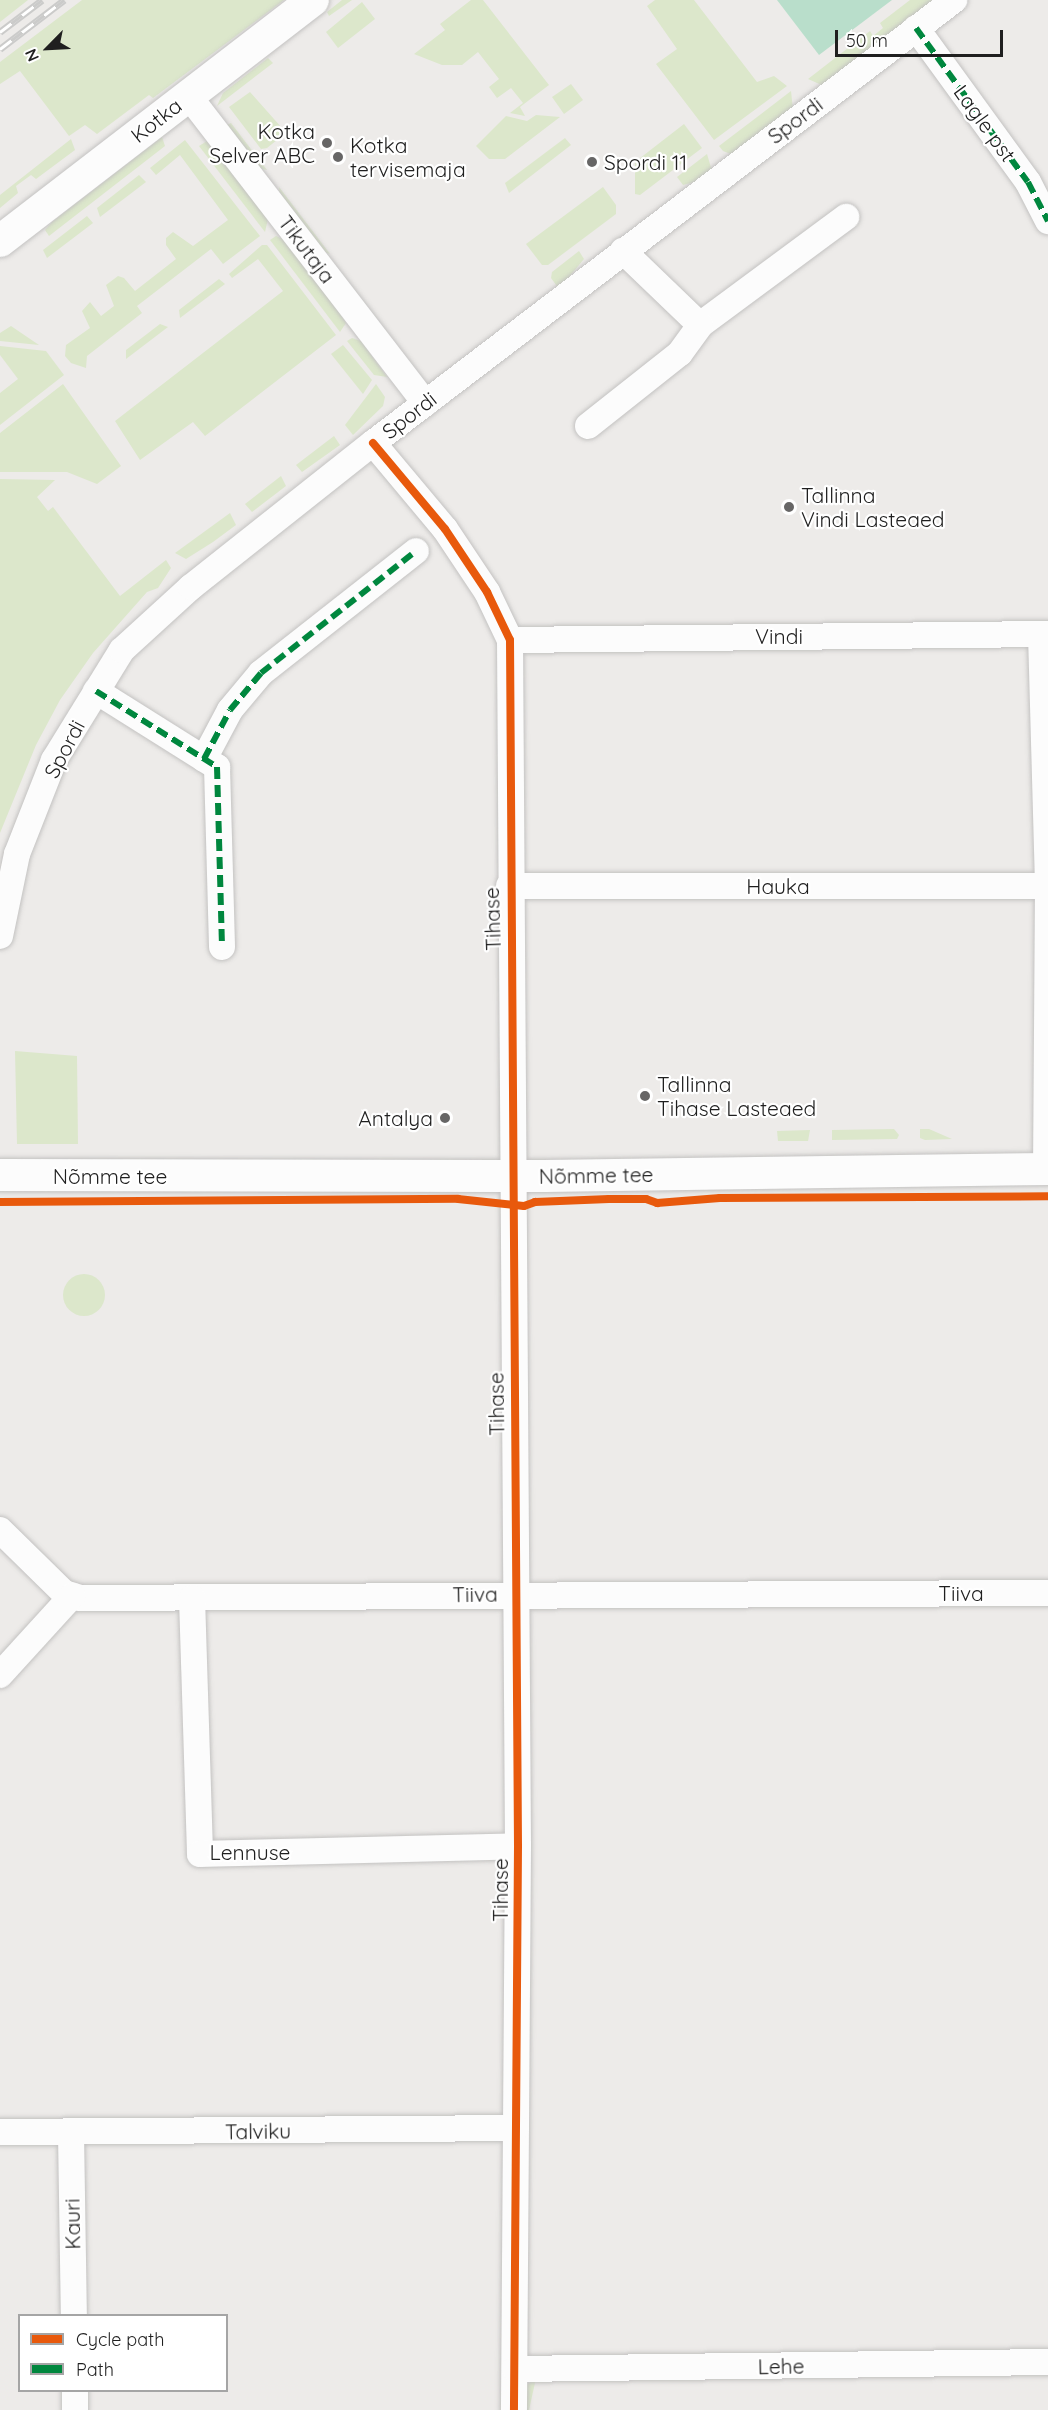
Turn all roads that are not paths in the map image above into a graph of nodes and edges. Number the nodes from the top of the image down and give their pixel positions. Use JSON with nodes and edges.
{"nodes":[{"id":1,"x":313,"y":0,"type":"edge"},
{"id":2,"x":954,"y":0,"type":"edge"},
{"id":3,"x":916,"y":28,"type":"junction"},
{"id":4,"x":188,"y":95,"type":"junction"},
{"id":5,"x":846,"y":217,"type":"dead end"},
{"id":6,"x":1048,"y":221,"type":"edge"},
{"id":7,"x":0,"y":241,"type":"edge"},
{"id":8,"x":623,"y":251,"type":"junction"},
{"id":9,"x":700,"y":325,"type":"junction"},
{"id":10,"x":425,"y":403,"type":"junction"},
{"id":11,"x":588,"y":426,"type":"dead end"},
{"id":12,"x":373,"y":443,"type":"junction"},
{"id":13,"x":416,"y":551,"type":"dead end"},
{"id":14,"x":1045,"y":634,"type":"edge"},
{"id":15,"x":510,"y":640,"type":"junction"},
{"id":16,"x":96,"y":691,"type":"junction"},
{"id":17,"x":204,"y":759,"type":"junction"},
{"id":18,"x":509,"y":886,"type":"junction"},
{"id":19,"x":1048,"y":886,"type":"edge"},
{"id":20,"x":0,"y":936,"type":"edge"},
{"id":21,"x":222,"y":947,"type":"dead end"},
{"id":22,"x":1047,"y":1169,"type":"edge"},
{"id":23,"x":0,"y":1175,"type":"edge"},
{"id":24,"x":514,"y":1176,"type":"junction"},
{"id":25,"x":0,"y":1530,"type":"edge"},
{"id":26,"x":517,"y":1593,"type":"junction"},
{"id":27,"x":1048,"y":1593,"type":"edge"},
{"id":28,"x":72,"y":1596,"type":"junction"},
{"id":29,"x":192,"y":1598,"type":"junction"},
{"id":30,"x":0,"y":1675,"type":"edge"},
{"id":31,"x":518,"y":1846,"type":"junction"},
{"id":32,"x":516,"y":2128,"type":"junction"},
{"id":33,"x":0,"y":2132,"type":"edge"},
{"id":34,"x":71,"y":2133,"type":"junction"},
{"id":35,"x":74,"y":2314,"type":"edge"},
{"id":36,"x":1048,"y":2362,"type":"edge"},
{"id":37,"x":515,"y":2369,"type":"junction"},
{"id":38,"x":75,"y":2392,"type":"edge"},
{"id":39,"x":75,"y":2410,"type":"edge"},
{"id":40,"x":514,"y":2410,"type":"edge"}],
"edges":[{"from":1,"to":4,"type":"street","name":"Kotka"},
{"from":2,"to":3,"type":"street","name":"Spordi"},
{"from":3,"to":6,"type":"street","name":"Lagle pst"},
{"from":3,"to":8,"type":"street","name":"Spordi"},
{"from":4,"to":7,"type":"street","name":"Kotka"},
{"from":4,"to":10,"type":"street","name":"Tikutaja"},
{"from":5,"to":9,"type":"street"},
{"from":8,"to":9,"type":"street"},
{"from":8,"to":10,"type":"street","name":"Spordi"},
{"from":9,"to":11,"type":"street"},
{"from":10,"to":12,"type":"street","name":"Spordi"},
{"from":12,"to":15,"type":"street","name":"Tihase"},
{"from":12,"to":16,"type":"street","name":"Spordi"},
{"from":13,"to":17,"type":"street"},
{"from":14,"to":15,"type":"street","name":"Vindi"},
{"from":14,"to":19,"type":"street"},
{"from":15,"to":18,"type":"street","name":"Tihase"},
{"from":16,"to":17,"type":"street"},
{"from":16,"to":20,"type":"street","name":"Spordi"},
{"from":17,"to":21,"type":"street"},
{"from":18,"to":19,"type":"street","name":"Hauka"},
{"from":18,"to":24,"type":"street","name":"Tihase"},
{"from":19,"to":22,"type":"street"},
{"from":22,"to":24,"type":"street","name":"Nõmme tee"},
{"from":23,"to":24,"type":"street","name":"Nõmme tee"},
{"from":24,"to":26,"type":"street","name":"Tihase"},
{"from":25,"to":28,"type":"street"},
{"from":26,"to":27,"type":"street","name":"Tiiva"},
{"from":26,"to":29,"type":"street","name":"Tiiva"},
{"from":26,"to":31,"type":"street","name":"Tihase"},
{"from":28,"to":29,"type":"street","name":"Tiiva"},
{"from":28,"to":30,"type":"street"},
{"from":29,"to":31,"type":"street","name":"Lennuse"},
{"from":31,"to":32,"type":"street","name":"Tihase"},
{"from":32,"to":34,"type":"street","name":"Talviku"},
{"from":32,"to":37,"type":"street","name":"Tihase"},
{"from":33,"to":34,"type":"street","name":"Talviku"},
{"from":34,"to":35,"type":"street","name":"Kauri"},
{"from":36,"to":37,"type":"street","name":"Lehe"},
{"from":37,"to":40,"type":"street","name":"Tihase"},
{"from":38,"to":39,"type":"street"}]}
